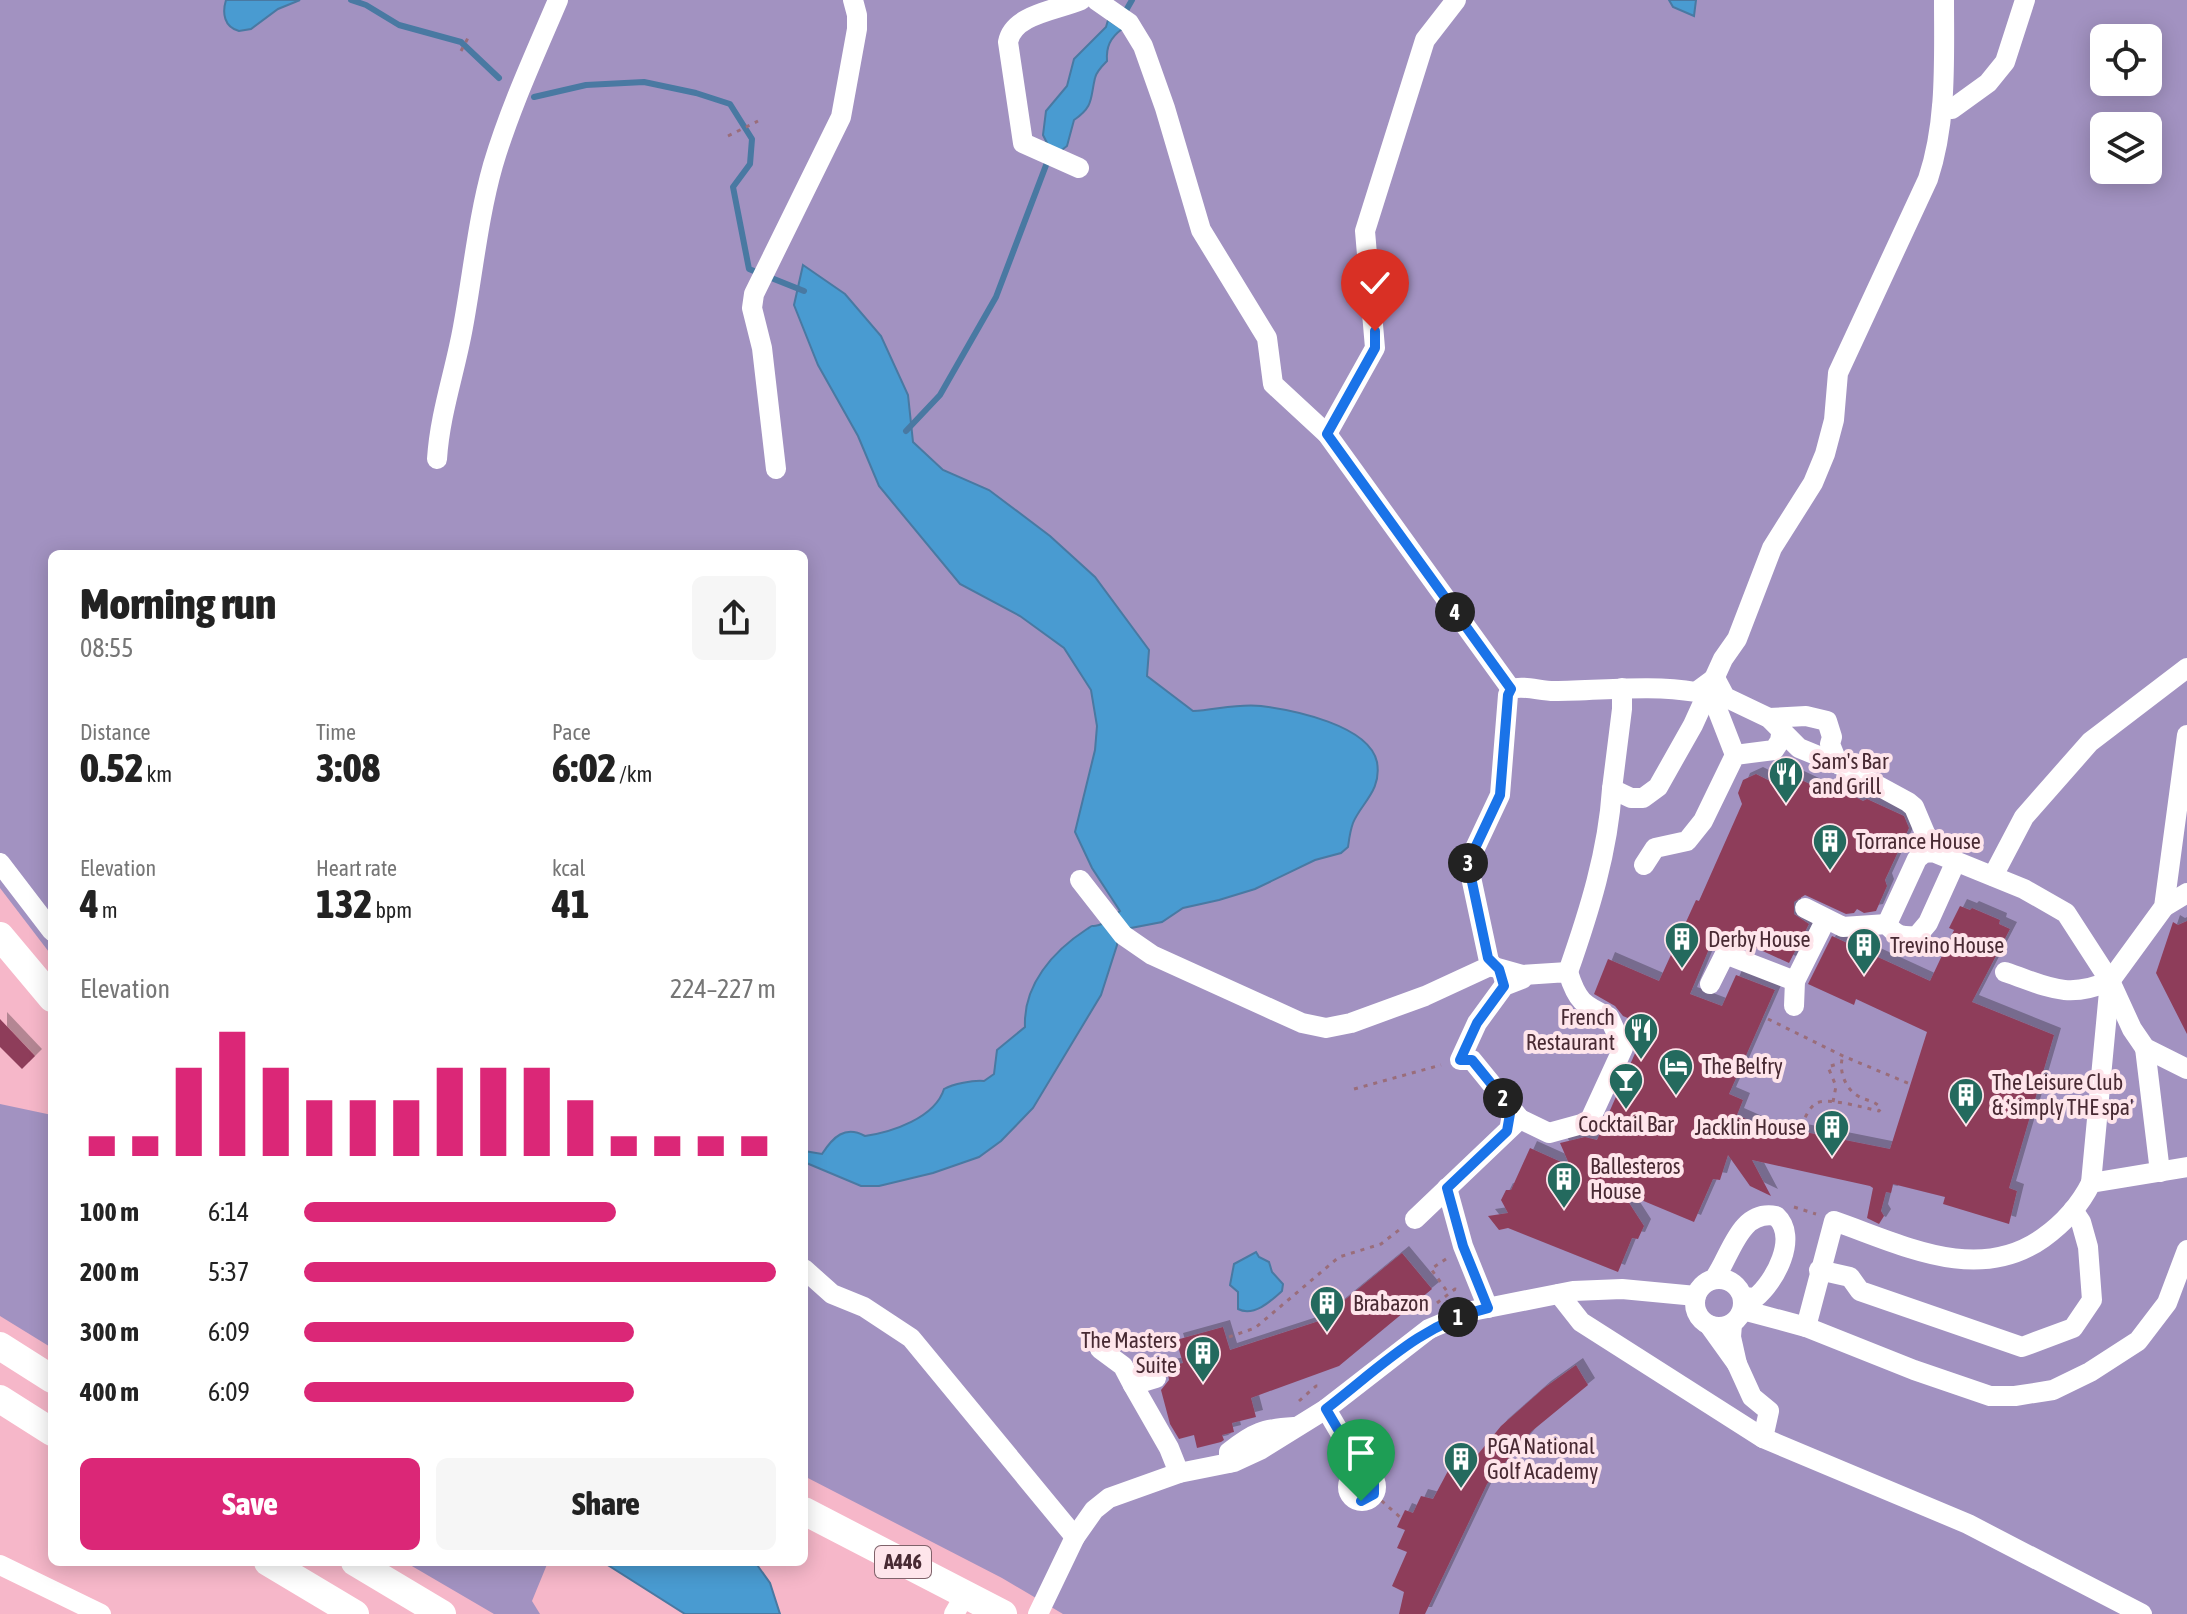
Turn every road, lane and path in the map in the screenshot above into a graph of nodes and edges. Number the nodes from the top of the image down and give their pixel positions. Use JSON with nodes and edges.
{"nodes":[{"id":1,"x":558,"y":0,"type":"edge"},
{"id":2,"x":853,"y":0,"type":"edge"},
{"id":3,"x":1081,"y":0,"type":"edge"},
{"id":4,"x":1456,"y":0,"type":"edge"},
{"id":5,"x":1944,"y":0,"type":"edge"},
{"id":6,"x":2025,"y":0,"type":"edge"},
{"id":7,"x":1101,"y":5,"type":"edge"},
{"id":8,"x":468,"y":38,"type":"dead end"},
{"id":9,"x":462,"y":50,"type":"dead end"},
{"id":10,"x":1945,"y":113,"type":"junction"},
{"id":11,"x":758,"y":121,"type":"dead end"},
{"id":12,"x":728,"y":136,"type":"dead end"},
{"id":13,"x":1079,"y":168,"type":"dead end"},
{"id":14,"x":1327,"y":434,"type":"junction"},
{"id":15,"x":437,"y":459,"type":"dead end"},
{"id":16,"x":776,"y":469,"type":"dead end"},
{"id":17,"x":2187,"y":668,"type":"edge"},
{"id":18,"x":1622,"y":688,"type":"junction"},
{"id":19,"x":1511,"y":689,"type":"junction"},
{"id":20,"x":1709,"y":699,"type":"junction"},
{"id":21,"x":1776,"y":723,"type":"junction"},
{"id":22,"x":2187,"y":735,"type":"edge"},
{"id":23,"x":1799,"y":748,"type":"junction"},
{"id":24,"x":1774,"y":750,"type":"junction"},
{"id":25,"x":1735,"y":755,"type":"junction"},
{"id":26,"x":1838,"y":764,"type":"junction"},
{"id":27,"x":1612,"y":789,"type":"junction"},
{"id":28,"x":1933,"y":852,"type":"junction"},
{"id":29,"x":1956,"y":861,"type":"junction"},
{"id":30,"x":0,"y":863,"type":"edge"},
{"id":31,"x":1644,"y":865,"type":"dead end"},
{"id":32,"x":1993,"y":876,"type":"junction"},
{"id":33,"x":1080,"y":880,"type":"dead end"},
{"id":34,"x":2187,"y":893,"type":"edge"},
{"id":35,"x":2164,"y":907,"type":"junction"},
{"id":36,"x":1805,"y":908,"type":"dead end"},
{"id":37,"x":1826,"y":919,"type":"junction"},
{"id":38,"x":1887,"y":924,"type":"junction"},
{"id":39,"x":48,"y":926,"type":"edge"},
{"id":40,"x":0,"y":936,"type":"edge"},
{"id":41,"x":1493,"y":970,"type":"junction"},
{"id":42,"x":1568,"y":972,"type":"junction"},
{"id":43,"x":2005,"y":972,"type":"dead end"},
{"id":44,"x":1795,"y":981,"type":"junction"},
{"id":45,"x":2110,"y":981,"type":"junction"},
{"id":46,"x":1710,"y":984,"type":"dead end"},
{"id":47,"x":48,"y":993,"type":"edge"},
{"id":48,"x":1794,"y":1006,"type":"dead end"},
{"id":49,"x":1768,"y":1019,"type":"dead end"},
{"id":50,"x":2145,"y":1048,"type":"junction"},
{"id":51,"x":1843,"y":1056,"type":"junction"},
{"id":52,"x":1460,"y":1060,"type":"junction"},
{"id":53,"x":1840,"y":1063,"type":"junction"},
{"id":54,"x":2187,"y":1069,"type":"edge"},
{"id":55,"x":1845,"y":1081,"type":"junction"},
{"id":56,"x":1910,"y":1084,"type":"dead end"},
{"id":57,"x":1836,"y":1086,"type":"junction"},
{"id":58,"x":1354,"y":1089,"type":"dead end"},
{"id":59,"x":1855,"y":1096,"type":"junction"},
{"id":60,"x":1833,"y":1102,"type":"junction"},
{"id":61,"x":1848,"y":1104,"type":"junction"},
{"id":62,"x":1513,"y":1120,"type":"junction"},
{"id":63,"x":1799,"y":1125,"type":"dead end"},
{"id":64,"x":2187,"y":1167,"type":"edge"},
{"id":65,"x":2160,"y":1172,"type":"junction"},
{"id":66,"x":2091,"y":1183,"type":"junction"},
{"id":67,"x":1447,"y":1188,"type":"junction"},
{"id":68,"x":2073,"y":1210,"type":"junction"},
{"id":69,"x":1776,"y":1216,"type":"junction"},
{"id":70,"x":1415,"y":1219,"type":"joint"},
{"id":71,"x":1834,"y":1221,"type":"junction"},
{"id":72,"x":2187,"y":1250,"type":"edge"},
{"id":73,"x":1453,"y":1255,"type":"dead end"},
{"id":74,"x":1819,"y":1270,"type":"junction"},
{"id":75,"x":808,"y":1273,"type":"edge"},
{"id":76,"x":1714,"y":1279,"type":"junction"},
{"id":77,"x":1449,"y":1294,"type":"dead end"},
{"id":78,"x":1559,"y":1294,"type":"junction"},
{"id":79,"x":1696,"y":1296,"type":"junction"},
{"id":80,"x":1488,"y":1308,"type":"junction"},
{"id":81,"x":1739,"y":1310,"type":"junction"},
{"id":82,"x":1709,"y":1325,"type":"junction"},
{"id":83,"x":1806,"y":1327,"type":"junction"},
{"id":84,"x":1229,"y":1337,"type":"dead end"},
{"id":85,"x":0,"y":1346,"type":"edge"},
{"id":86,"x":1100,"y":1349,"type":"dead end"},
{"id":87,"x":1737,"y":1364,"type":"junction"},
{"id":88,"x":48,"y":1376,"type":"edge"},
{"id":89,"x":1156,"y":1378,"type":"dead end"},
{"id":90,"x":1133,"y":1385,"type":"junction"},
{"id":91,"x":0,"y":1399,"type":"edge"},
{"id":92,"x":1326,"y":1409,"type":"junction"},
{"id":93,"x":48,"y":1429,"type":"edge"},
{"id":94,"x":1763,"y":1438,"type":"junction"},
{"id":95,"x":1179,"y":1473,"type":"junction"},
{"id":96,"x":1374,"y":1494,"type":"joint"},
{"id":97,"x":808,"y":1513,"type":"edge"},
{"id":98,"x":1401,"y":1518,"type":"dead end"},
{"id":99,"x":1075,"y":1537,"type":"junction"},
{"id":100,"x":0,"y":1565,"type":"edge"},
{"id":101,"x":275,"y":1566,"type":"edge"},
{"id":102,"x":362,"y":1566,"type":"edge"},
{"id":103,"x":960,"y":1604,"type":"edge"},
{"id":104,"x":101,"y":1614,"type":"edge"},
{"id":105,"x":355,"y":1614,"type":"edge"},
{"id":106,"x":442,"y":1614,"type":"edge"},
{"id":107,"x":1003,"y":1614,"type":"edge"},
{"id":108,"x":1038,"y":1614,"type":"edge"},
{"id":109,"x":2142,"y":1614,"type":"edge"}],
"edges":[{"from":1,"to":15,"type":"street"},
{"from":2,"to":16,"type":"street"},
{"from":3,"to":13,"type":"street"},
{"from":4,"to":14,"type":"street"},
{"from":5,"to":10,"type":"street"},
{"from":6,"to":10,"type":"street"},
{"from":7,"to":14,"type":"street"},
{"from":8,"to":9,"type":"path"},
{"from":10,"to":20,"type":"street"},
{"from":11,"to":12,"type":"path"},
{"from":14,"to":19,"type":"street"},
{"from":17,"to":32,"type":"street"},
{"from":18,"to":19,"type":"street"},
{"from":18,"to":20,"type":"street"},
{"from":18,"to":27,"type":"street"},
{"from":19,"to":41,"type":"street"},
{"from":20,"to":21,"type":"street"},
{"from":20,"to":25,"type":"street"},
{"from":20,"to":27,"type":"street"},
{"from":21,"to":23,"type":"street"},
{"from":21,"to":24,"type":"street"},
{"from":21,"to":26,"type":"street"},
{"from":22,"to":35,"type":"street"},
{"from":23,"to":24,"type":"street"},
{"from":23,"to":26,"type":"street"},
{"from":24,"to":25,"type":"street"},
{"from":25,"to":31,"type":"street"},
{"from":26,"to":28,"type":"street"},
{"from":27,"to":42,"type":"street"},
{"from":28,"to":29,"type":"street"},
{"from":28,"to":38,"type":"street"},
{"from":29,"to":32,"type":"street"},
{"from":29,"to":38,"type":"street"},
{"from":30,"to":39,"type":"street"},
{"from":32,"to":45,"type":"street"},
{"from":33,"to":41,"type":"street"},
{"from":34,"to":35,"type":"street"},
{"from":35,"to":45,"type":"street"},
{"from":36,"to":37,"type":"street"},
{"from":37,"to":38,"type":"street"},
{"from":37,"to":44,"type":"street"},
{"from":40,"to":47,"type":"highway"},
{"from":41,"to":42,"type":"street"},
{"from":41,"to":52,"type":"street"},
{"from":42,"to":62,"type":"street"},
{"from":43,"to":45,"type":"street"},
{"from":44,"to":46,"type":"street"},
{"from":44,"to":48,"type":"street"},
{"from":45,"to":50,"type":"street"},
{"from":45,"to":66,"type":"street"},
{"from":49,"to":51,"type":"path"},
{"from":50,"to":54,"type":"street"},
{"from":50,"to":65,"type":"street"},
{"from":51,"to":53,"type":"path"},
{"from":51,"to":56,"type":"path"},
{"from":52,"to":58,"type":"path"},
{"from":52,"to":62,"type":"street"},
{"from":53,"to":55,"type":"path"},
{"from":53,"to":57,"type":"path"},
{"from":55,"to":57,"type":"path"},
{"from":55,"to":59,"type":"path"},
{"from":57,"to":60,"type":"path"},
{"from":59,"to":61,"type":"path"},
{"from":59,"to":61,"type":"path"},
{"from":60,"to":61,"type":"path"},
{"from":60,"to":63,"type":"path"},
{"from":62,"to":67,"type":"street"},
{"from":64,"to":65,"type":"street"},
{"from":65,"to":66,"type":"street"},
{"from":66,"to":68,"type":"street"},
{"from":67,"to":70,"type":"street"},
{"from":67,"to":80,"type":"street"},
{"from":68,"to":71,"type":"street"},
{"from":68,"to":74,"type":"street"},
{"from":69,"to":71,"type":"path"},
{"from":69,"to":76,"type":"street"},
{"from":69,"to":81,"type":"street"},
{"from":70,"to":84,"type":"path"},
{"from":71,"to":74,"type":"street"},
{"from":72,"to":83,"type":"street"},
{"from":73,"to":77,"type":"path"},
{"from":74,"to":83,"type":"street"},
{"from":75,"to":99,"type":"street"},
{"from":76,"to":79,"type":"street"},
{"from":76,"to":81,"type":"street"},
{"from":78,"to":79,"type":"street"},
{"from":78,"to":80,"type":"street"},
{"from":78,"to":94,"type":"street"},
{"from":79,"to":82,"type":"street"},
{"from":80,"to":92,"type":"street"},
{"from":81,"to":82,"type":"street"},
{"from":81,"to":83,"type":"street"},
{"from":81,"to":87,"type":"street"},
{"from":82,"to":87,"type":"street"},
{"from":85,"to":88,"type":"highway"},
{"from":86,"to":90,"type":"street"},
{"from":87,"to":94,"type":"street"},
{"from":89,"to":90,"type":"street"},
{"from":90,"to":95,"type":"street"},
{"from":91,"to":93,"type":"highway"},
{"from":92,"to":95,"type":"street"},
{"from":92,"to":96,"type":"street"},
{"from":94,"to":109,"type":"street"},
{"from":95,"to":99,"type":"street"},
{"from":96,"to":98,"type":"path"},
{"from":97,"to":103,"type":"highway","number":"A446"},
{"from":99,"to":108,"type":"street"},
{"from":100,"to":104,"type":"street"},
{"from":101,"to":105,"type":"highway"},
{"from":102,"to":106,"type":"highway"},
{"from":103,"to":107,"type":"highway","number":"A446"}]}
